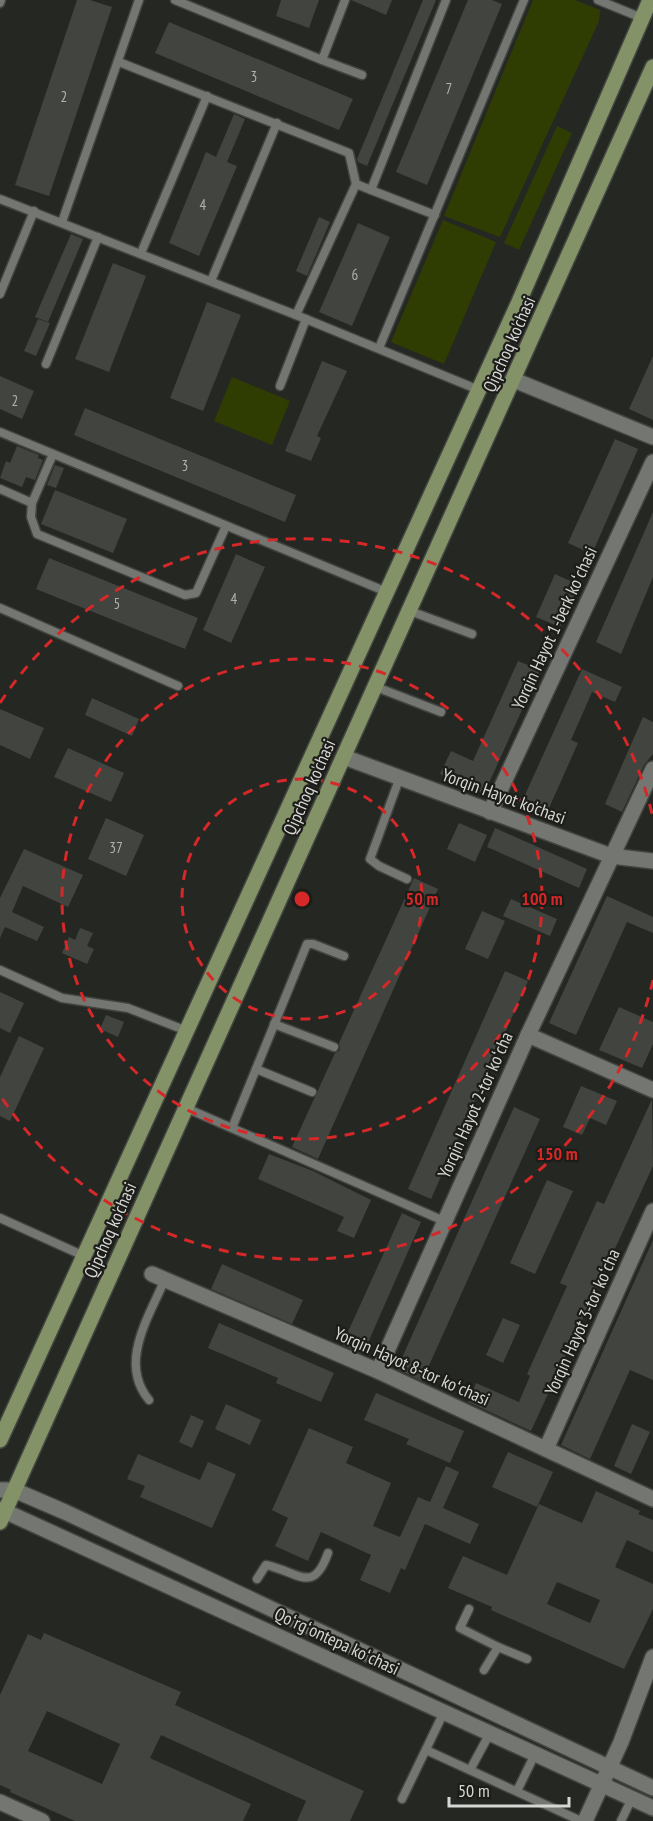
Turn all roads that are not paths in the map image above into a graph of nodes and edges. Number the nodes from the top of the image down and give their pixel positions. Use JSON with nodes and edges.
{"nodes":[{"id":1,"x":139,"y":0,"type":"edge"},
{"id":2,"x":175,"y":0,"type":"edge"},
{"id":3,"x":345,"y":0,"type":"edge"},
{"id":4,"x":446,"y":0,"type":"edge"},
{"id":5,"x":524,"y":0,"type":"edge"},
{"id":6,"x":598,"y":0,"type":"edge"},
{"id":7,"x":650,"y":0,"type":"edge"},
{"id":8,"x":642,"y":18,"type":"junction"},
{"id":9,"x":321,"y":60,"type":"junction"},
{"id":10,"x":119,"y":62,"type":"junction"},
{"id":11,"x":653,"y":67,"type":"edge"},
{"id":12,"x":362,"y":75,"type":"dead end"},
{"id":13,"x":207,"y":96,"type":"junction"},
{"id":14,"x":277,"y":123,"type":"junction"},
{"id":15,"x":356,"y":184,"type":"junction"},
{"id":16,"x":371,"y":190,"type":"junction"},
{"id":17,"x":0,"y":199,"type":"edge"},
{"id":18,"x":34,"y":211,"type":"junction"},
{"id":19,"x":435,"y":215,"type":"junction"},
{"id":20,"x":63,"y":222,"type":"junction"},
{"id":21,"x":98,"y":237,"type":"junction"},
{"id":22,"x":141,"y":253,"type":"junction"},
{"id":23,"x":211,"y":281,"type":"junction"},
{"id":24,"x":0,"y":294,"type":"edge"},
{"id":25,"x":518,"y":304,"type":"junction"},
{"id":26,"x":296,"y":315,"type":"junction"},
{"id":27,"x":542,"y":316,"type":"junction"},
{"id":28,"x":306,"y":319,"type":"junction"},
{"id":29,"x":380,"y":348,"type":"junction"},
{"id":30,"x":46,"y":364,"type":"dead end"},
{"id":31,"x":514,"y":380,"type":"junction"},
{"id":32,"x":280,"y":386,"type":"dead end"},
{"id":33,"x":479,"y":390,"type":"junction"},
{"id":34,"x":0,"y":432,"type":"edge"},
{"id":35,"x":653,"y":437,"type":"edge"},
{"id":36,"x":53,"y":454,"type":"junction"},
{"id":37,"x":653,"y":462,"type":"edge"},
{"id":38,"x":0,"y":489,"type":"edge"},
{"id":39,"x":32,"y":502,"type":"junction"},
{"id":40,"x":225,"y":526,"type":"junction"},
{"id":41,"x":409,"y":543,"type":"junction"},
{"id":42,"x":436,"y":554,"type":"junction"},
{"id":43,"x":387,"y":592,"type":"junction"},
{"id":44,"x":0,"y":608,"type":"edge"},
{"id":45,"x":410,"y":611,"type":"junction"},
{"id":46,"x":472,"y":634,"type":"dead end"},
{"id":47,"x":178,"y":686,"type":"dead end"},
{"id":48,"x":376,"y":687,"type":"junction"},
{"id":49,"x":441,"y":712,"type":"dead end"},
{"id":50,"x":344,"y":757,"type":"junction"},
{"id":51,"x":653,"y":769,"type":"edge"},
{"id":52,"x":400,"y":777,"type":"junction"},
{"id":53,"x":490,"y":812,"type":"junction"},
{"id":54,"x":611,"y":856,"type":"junction"},
{"id":55,"x":653,"y":861,"type":"edge"},
{"id":56,"x":407,"y":879,"type":"dead end"},
{"id":57,"x":344,"y":956,"type":"dead end"},
{"id":58,"x":0,"y":970,"type":"edge"},
{"id":59,"x":274,"y":1024,"type":"junction"},
{"id":60,"x":187,"y":1031,"type":"junction"},
{"id":61,"x":528,"y":1035,"type":"junction"},
{"id":62,"x":334,"y":1047,"type":"dead end"},
{"id":63,"x":256,"y":1069,"type":"junction"},
{"id":64,"x":653,"y":1090,"type":"edge"},
{"id":65,"x":312,"y":1092,"type":"dead end"},
{"id":66,"x":186,"y":1108,"type":"junction"},
{"id":67,"x":232,"y":1128,"type":"junction"},
{"id":68,"x":653,"y":1211,"type":"edge"},
{"id":69,"x":0,"y":1218,"type":"edge"},
{"id":70,"x":444,"y":1221,"type":"junction"},
{"id":71,"x":84,"y":1257,"type":"junction"},
{"id":72,"x":159,"y":1276,"type":"joint"},
{"id":73,"x":378,"y":1371,"type":"junction"},
{"id":74,"x":149,"y":1400,"type":"dead end"},
{"id":75,"x":0,"y":1440,"type":"edge"},
{"id":76,"x":546,"y":1449,"type":"junction"},
{"id":77,"x":7,"y":1490,"type":"edge"},
{"id":78,"x":653,"y":1499,"type":"edge"},
{"id":79,"x":1,"y":1515,"type":"edge"},
{"id":80,"x":328,"y":1553,"type":"dead end"},
{"id":81,"x":257,"y":1579,"type":"dead end"},
{"id":82,"x":469,"y":1609,"type":"dead end"},
{"id":83,"x":498,"y":1647,"type":"junction"},
{"id":84,"x":653,"y":1657,"type":"edge"},
{"id":85,"x":527,"y":1659,"type":"dead end"},
{"id":86,"x":484,"y":1670,"type":"dead end"},
{"id":87,"x":444,"y":1712,"type":"junction"},
{"id":88,"x":490,"y":1733,"type":"junction"},
{"id":89,"x":426,"y":1750,"type":"junction"},
{"id":90,"x":535,"y":1754,"type":"junction"},
{"id":91,"x":610,"y":1768,"type":"junction"},
{"id":92,"x":470,"y":1770,"type":"junction"},
{"id":93,"x":602,"y":1784,"type":"junction"},
{"id":94,"x":653,"y":1788,"type":"edge"},
{"id":95,"x":517,"y":1791,"type":"junction"},
{"id":96,"x":632,"y":1798,"type":"junction"},
{"id":97,"x":402,"y":1799,"type":"dead end"},
{"id":98,"x":0,"y":1802,"type":"edge"},
{"id":99,"x":653,"y":1808,"type":"edge"},
{"id":100,"x":42,"y":1821,"type":"edge"},
{"id":101,"x":583,"y":1821,"type":"edge"},
{"id":102,"x":621,"y":1821,"type":"edge"}],
"edges":[{"from":1,"to":10,"type":"lane"},
{"from":2,"to":9,"type":"lane"},
{"from":3,"to":9,"type":"lane"},
{"from":4,"to":16,"type":"lane"},
{"from":5,"to":19,"type":"lane"},
{"from":6,"to":8,"type":"lane"},
{"from":7,"to":8,"type":"main road","name":"Qipchoq ko'chasi"},
{"from":8,"to":25,"type":"main road","name":"Qipchoq ko'chasi"},
{"from":9,"to":12,"type":"lane"},
{"from":10,"to":13,"type":"lane"},
{"from":10,"to":20,"type":"lane"},
{"from":11,"to":27,"type":"main road","name":"Qipchoq ko'chasi"},
{"from":13,"to":14,"type":"lane"},
{"from":13,"to":22,"type":"lane"},
{"from":14,"to":15,"type":"lane"},
{"from":14,"to":23,"type":"lane"},
{"from":15,"to":16,"type":"lane"},
{"from":15,"to":26,"type":"lane"},
{"from":16,"to":19,"type":"lane"},
{"from":17,"to":18,"type":"lane"},
{"from":18,"to":20,"type":"lane"},
{"from":18,"to":24,"type":"lane"},
{"from":19,"to":29,"type":"lane"},
{"from":20,"to":21,"type":"lane"},
{"from":21,"to":22,"type":"lane"},
{"from":21,"to":30,"type":"lane"},
{"from":22,"to":23,"type":"lane"},
{"from":23,"to":26,"type":"lane"},
{"from":25,"to":27,"type":"main road"},
{"from":25,"to":33,"type":"main road","name":"Qipchoq ko'chasi"},
{"from":26,"to":28,"type":"lane"},
{"from":27,"to":31,"type":"main road","name":"Qipchoq ko'chasi"},
{"from":28,"to":29,"type":"lane"},
{"from":28,"to":32,"type":"lane"},
{"from":29,"to":33,"type":"lane"},
{"from":31,"to":35,"type":"street"},
{"from":31,"to":42,"type":"main road","name":"Qipchoq ko'chasi"},
{"from":33,"to":41,"type":"main road","name":"Qipchoq ko'chasi"},
{"from":34,"to":36,"type":"lane"},
{"from":36,"to":39,"type":"lane"},
{"from":36,"to":40,"type":"lane"},
{"from":37,"to":53,"type":"street","name":"Yorqin Hayot 1-berk koʻchasi"},
{"from":38,"to":39,"type":"lane"},
{"from":39,"to":40,"type":"lane"},
{"from":40,"to":43,"type":"lane"},
{"from":41,"to":42,"type":"main road"},
{"from":41,"to":43,"type":"main road","name":"Qipchoq ko'chasi"},
{"from":42,"to":45,"type":"main road","name":"Qipchoq ko'chasi"},
{"from":43,"to":60,"type":"main road","name":"Qipchoq ko'chasi"},
{"from":44,"to":47,"type":"lane"},
{"from":45,"to":46,"type":"lane"},
{"from":45,"to":48,"type":"main road","name":"Qipchoq ko'chasi"},
{"from":48,"to":49,"type":"lane"},
{"from":48,"to":50,"type":"main road","name":"Qipchoq ko'chasi"},
{"from":50,"to":52,"type":"street","name":"Yorqin Hayot ko'chasi"},
{"from":50,"to":66,"type":"main road","name":"Qipchoq ko'chasi"},
{"from":51,"to":54,"type":"street","name":"Yorqin Hayot 2-tor koʻcha"},
{"from":52,"to":53,"type":"street","name":"Yorqin Hayot ko'chasi"},
{"from":52,"to":56,"type":"lane"},
{"from":53,"to":54,"type":"street","name":"Yorqin Hayot ko'chasi"},
{"from":54,"to":55,"type":"street","name":"Yorqin Hayot ko'chasi"},
{"from":54,"to":61,"type":"street","name":"Yorqin Hayot 2-tor koʻcha"},
{"from":57,"to":59,"type":"lane"},
{"from":58,"to":60,"type":"lane"},
{"from":59,"to":62,"type":"lane"},
{"from":59,"to":63,"type":"lane"},
{"from":60,"to":71,"type":"main road","name":"Qipchoq ko'chasi"},
{"from":61,"to":64,"type":"street"},
{"from":61,"to":70,"type":"street","name":"Yorqin Hayot 2-tor koʻcha"},
{"from":63,"to":65,"type":"lane"},
{"from":63,"to":67,"type":"lane"},
{"from":66,"to":67,"type":"lane"},
{"from":66,"to":77,"type":"main road","name":"Qipchoq ko'chasi"},
{"from":67,"to":70,"type":"lane"},
{"from":68,"to":76,"type":"street","name":"Yorqin Hayot 3-tor koʻcha"},
{"from":69,"to":71,"type":"lane"},
{"from":70,"to":73,"type":"street","name":"Yorqin Hayot 2-tor koʻcha"},
{"from":71,"to":75,"type":"main road","name":"Qipchoq ko'chasi"},
{"from":72,"to":73,"type":"street","name":"Yorqin Hayot 8-tor koʻchasi"},
{"from":72,"to":74,"type":"lane"},
{"from":73,"to":76,"type":"street","name":"Yorqin Hayot 8-tor koʻchasi"},
{"from":76,"to":78,"type":"street","name":"Yorqin Hayot 8-tor koʻchasi"},
{"from":77,"to":79,"type":"main road","name":"Qipchoq ko'chasi"},
{"from":77,"to":91,"type":"street","name":"Qoʻrgʻontepa koʻchasi"},
{"from":79,"to":87,"type":"street","name":"Qoʻrgʻontepa koʻchasi"},
{"from":80,"to":81,"type":"lane"},
{"from":82,"to":83,"type":"lane"},
{"from":83,"to":85,"type":"lane"},
{"from":83,"to":86,"type":"lane"},
{"from":84,"to":91,"type":"street"},
{"from":87,"to":88,"type":"street","name":"Qoʻrgʻontepa koʻchasi"},
{"from":87,"to":89,"type":"lane"},
{"from":88,"to":90,"type":"street","name":"Qoʻrgʻontepa koʻchasi"},
{"from":88,"to":92,"type":"lane"},
{"from":89,"to":92,"type":"lane"},
{"from":89,"to":97,"type":"lane"},
{"from":90,"to":93,"type":"street","name":"Qoʻrgʻontepa koʻchasi"},
{"from":90,"to":95,"type":"lane"},
{"from":91,"to":93,"type":"street"},
{"from":91,"to":94,"type":"street","name":"Qoʻrgʻontepa koʻchasi"},
{"from":92,"to":95,"type":"lane"},
{"from":93,"to":96,"type":"street","name":"Qoʻrgʻontepa koʻchasi"},
{"from":93,"to":101,"type":"street"},
{"from":95,"to":101,"type":"lane"},
{"from":96,"to":99,"type":"street","name":"Qoʻrgʻontepa koʻchasi"},
{"from":96,"to":102,"type":"lane"},
{"from":98,"to":100,"type":"street"}]}
